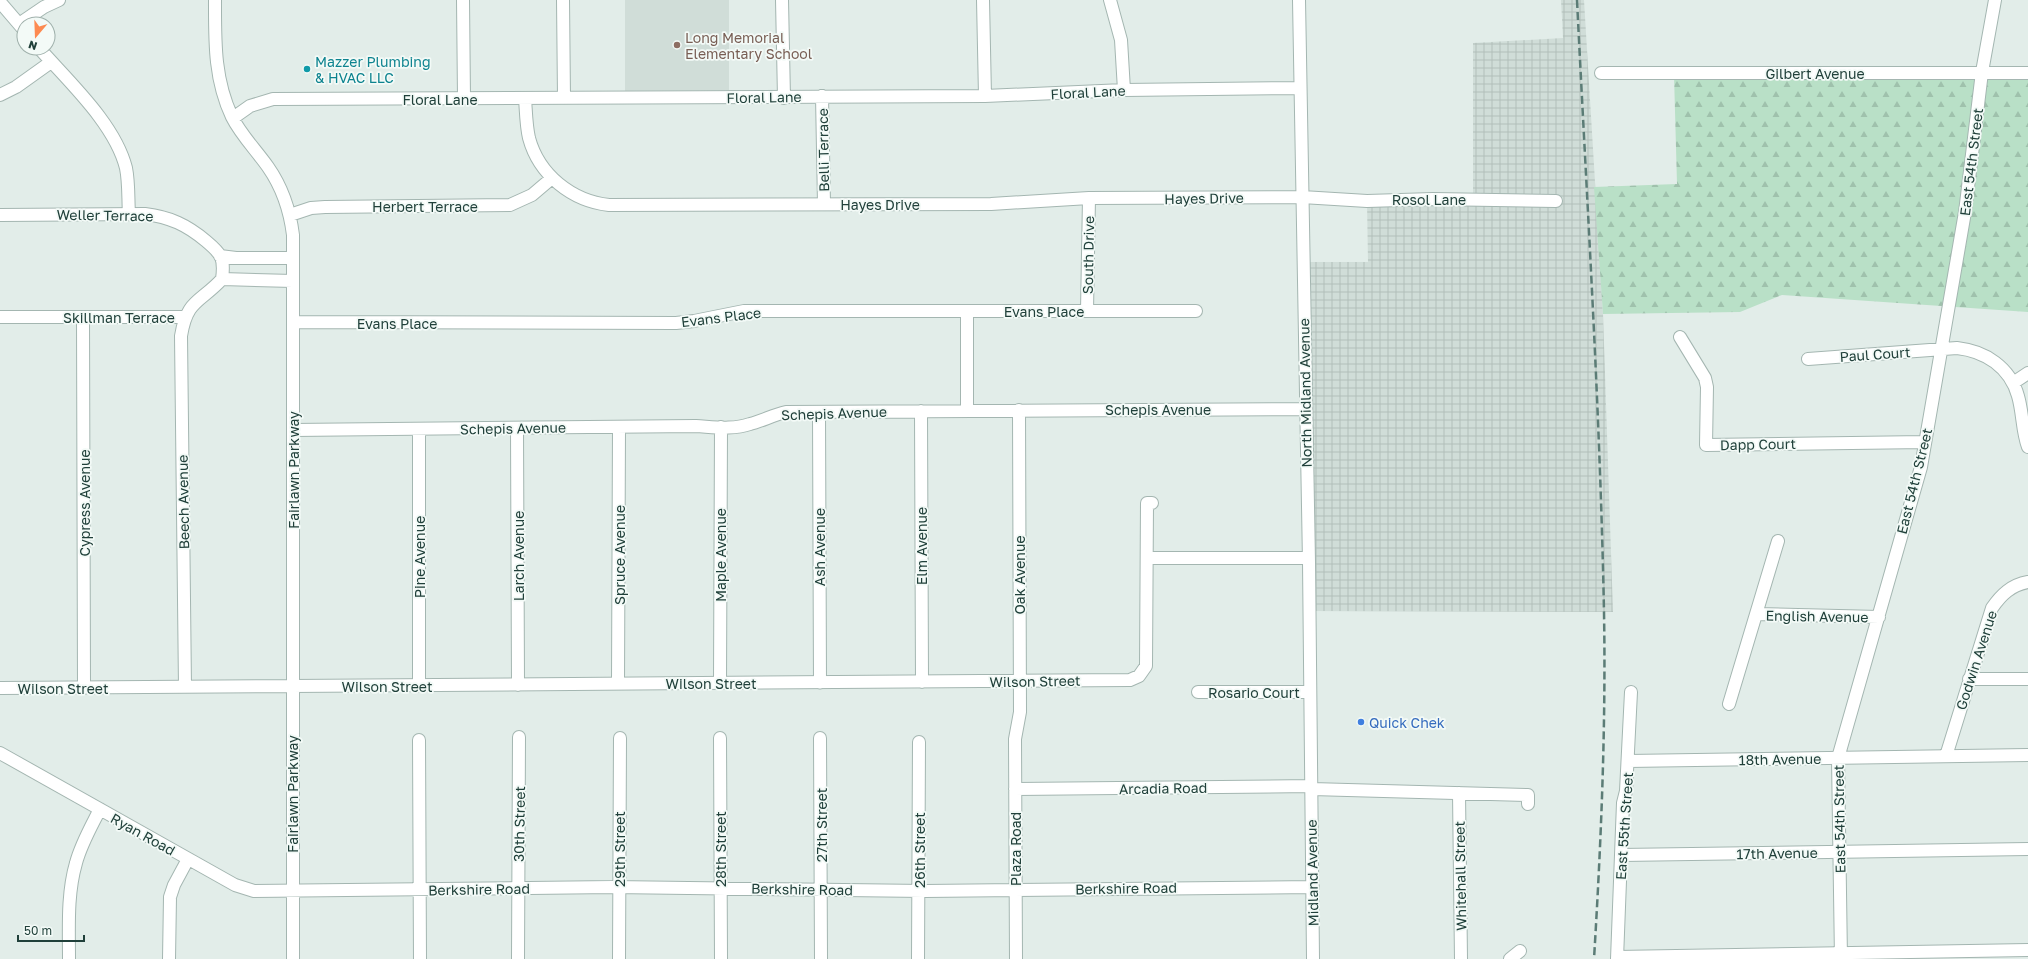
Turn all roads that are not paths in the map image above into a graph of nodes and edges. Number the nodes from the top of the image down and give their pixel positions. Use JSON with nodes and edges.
{"nodes":[{"id":1,"x":59,"y":0,"type":"edge"},
{"id":2,"x":216,"y":0,"type":"edge"},
{"id":3,"x":463,"y":0,"type":"edge"},
{"id":4,"x":564,"y":0,"type":"edge"},
{"id":5,"x":782,"y":0,"type":"edge"},
{"id":6,"x":983,"y":0,"type":"edge"},
{"id":7,"x":1110,"y":0,"type":"edge"},
{"id":8,"x":1299,"y":0,"type":"edge"},
{"id":9,"x":1995,"y":0,"type":"edge"},
{"id":10,"x":0,"y":2,"type":"edge"},
{"id":11,"x":34,"y":16,"type":"edge"},
{"id":12,"x":16,"y":20,"type":"edge"},
{"id":13,"x":46,"y":56,"type":"edge"},
{"id":14,"x":51,"y":62,"type":"junction"},
{"id":15,"x":1982,"y":72,"type":"junction"},
{"id":16,"x":1601,"y":73,"type":"dead end"},
{"id":17,"x":2028,"y":73,"type":"edge"},
{"id":18,"x":1300,"y":88,"type":"junction"},
{"id":19,"x":1124,"y":90,"type":"junction"},
{"id":20,"x":0,"y":95,"type":"edge"},
{"id":21,"x":822,"y":96,"type":"junction"},
{"id":22,"x":985,"y":96,"type":"junction"},
{"id":23,"x":464,"y":98,"type":"junction"},
{"id":24,"x":525,"y":98,"type":"junction"},
{"id":25,"x":564,"y":98,"type":"junction"},
{"id":26,"x":784,"y":98,"type":"junction"},
{"id":27,"x":233,"y":118,"type":"junction"},
{"id":28,"x":552,"y":178,"type":"junction"},
{"id":29,"x":1302,"y":197,"type":"junction"},
{"id":30,"x":1089,"y":198,"type":"junction"},
{"id":31,"x":1556,"y":201,"type":"dead end"},
{"id":32,"x":824,"y":204,"type":"junction"},
{"id":33,"x":129,"y":214,"type":"junction"},
{"id":34,"x":0,"y":215,"type":"edge"},
{"id":35,"x":290,"y":215,"type":"junction"},
{"id":36,"x":220,"y":256,"type":"junction"},
{"id":37,"x":293,"y":258,"type":"junction"},
{"id":38,"x":222,"y":279,"type":"junction"},
{"id":39,"x":293,"y":281,"type":"junction"},
{"id":40,"x":967,"y":311,"type":"junction"},
{"id":41,"x":1087,"y":311,"type":"junction"},
{"id":42,"x":1196,"y":311,"type":"dead end"},
{"id":43,"x":0,"y":317,"type":"edge"},
{"id":44,"x":84,"y":317,"type":"junction"},
{"id":45,"x":186,"y":317,"type":"junction"},
{"id":46,"x":294,"y":322,"type":"junction"},
{"id":47,"x":1680,"y":337,"type":"dead end"},
{"id":48,"x":1942,"y":348,"type":"junction"},
{"id":49,"x":1808,"y":359,"type":"dead end"},
{"id":50,"x":2028,"y":373,"type":"edge"},
{"id":51,"x":2013,"y":383,"type":"junction"},
{"id":52,"x":1306,"y":409,"type":"junction"},
{"id":53,"x":966,"y":410,"type":"junction"},
{"id":54,"x":1019,"y":410,"type":"junction"},
{"id":55,"x":921,"y":411,"type":"junction"},
{"id":56,"x":819,"y":412,"type":"junction"},
{"id":57,"x":619,"y":427,"type":"junction"},
{"id":58,"x":721,"y":427,"type":"junction"},
{"id":59,"x":517,"y":428,"type":"junction"},
{"id":60,"x":419,"y":429,"type":"junction"},
{"id":61,"x":293,"y":430,"type":"junction"},
{"id":62,"x":1925,"y":442,"type":"junction"},
{"id":63,"x":2028,"y":447,"type":"edge"},
{"id":64,"x":1152,"y":503,"type":"dead end"},
{"id":65,"x":1778,"y":541,"type":"dead end"},
{"id":66,"x":1147,"y":558,"type":"junction"},
{"id":67,"x":1308,"y":558,"type":"junction"},
{"id":68,"x":2028,"y":582,"type":"edge"},
{"id":69,"x":1756,"y":614,"type":"junction"},
{"id":70,"x":1879,"y":617,"type":"junction"},
{"id":71,"x":1969,"y":679,"type":"junction"},
{"id":72,"x":2028,"y":679,"type":"edge"},
{"id":73,"x":922,"y":682,"type":"junction"},
{"id":74,"x":1020,"y":682,"type":"junction"},
{"id":75,"x":720,"y":683,"type":"junction"},
{"id":76,"x":820,"y":683,"type":"junction"},
{"id":77,"x":618,"y":684,"type":"junction"},
{"id":78,"x":518,"y":685,"type":"junction"},
{"id":79,"x":292,"y":686,"type":"junction"},
{"id":80,"x":420,"y":686,"type":"junction"},
{"id":81,"x":185,"y":687,"type":"junction"},
{"id":82,"x":0,"y":688,"type":"edge"},
{"id":83,"x":84,"y":688,"type":"junction"},
{"id":84,"x":1198,"y":692,"type":"dead end"},
{"id":85,"x":1310,"y":692,"type":"junction"},
{"id":86,"x":1631,"y":692,"type":"dead end"},
{"id":87,"x":1730,"y":704,"type":"dead end"},
{"id":88,"x":519,"y":738,"type":"dead end"},
{"id":89,"x":620,"y":738,"type":"dead end"},
{"id":90,"x":720,"y":738,"type":"dead end"},
{"id":91,"x":820,"y":738,"type":"dead end"},
{"id":92,"x":1015,"y":739,"type":"joint"},
{"id":93,"x":419,"y":740,"type":"dead end"},
{"id":94,"x":919,"y":742,"type":"dead end"},
{"id":95,"x":0,"y":753,"type":"edge"},
{"id":96,"x":2028,"y":755,"type":"edge"},
{"id":97,"x":1946,"y":756,"type":"junction"},
{"id":98,"x":1838,"y":758,"type":"junction"},
{"id":99,"x":1628,"y":761,"type":"junction"},
{"id":100,"x":1312,"y":788,"type":"junction"},
{"id":101,"x":1015,"y":789,"type":"junction"},
{"id":102,"x":1459,"y":793,"type":"junction"},
{"id":103,"x":1528,"y":804,"type":"dead end"},
{"id":104,"x":100,"y":809,"type":"junction"},
{"id":105,"x":2028,"y":849,"type":"edge"},
{"id":106,"x":1839,"y":852,"type":"junction"},
{"id":107,"x":1621,"y":855,"type":"junction"},
{"id":108,"x":188,"y":859,"type":"junction"},
{"id":109,"x":619,"y":887,"type":"junction"},
{"id":110,"x":1313,"y":887,"type":"junction"},
{"id":111,"x":720,"y":888,"type":"junction"},
{"id":112,"x":518,"y":889,"type":"junction"},
{"id":113,"x":1016,"y":889,"type":"junction"},
{"id":114,"x":420,"y":890,"type":"junction"},
{"id":115,"x":821,"y":890,"type":"junction"},
{"id":116,"x":918,"y":890,"type":"junction"},
{"id":117,"x":292,"y":892,"type":"junction"},
{"id":118,"x":2028,"y":950,"type":"edge"},
{"id":119,"x":1520,"y":951,"type":"dead end"},
{"id":120,"x":1841,"y":956,"type":"edge"},
{"id":121,"x":1617,"y":958,"type":"edge"},
{"id":122,"x":69,"y":959,"type":"edge"},
{"id":123,"x":169,"y":959,"type":"edge"},
{"id":124,"x":293,"y":959,"type":"edge"},
{"id":125,"x":420,"y":959,"type":"edge"},
{"id":126,"x":518,"y":959,"type":"edge"},
{"id":127,"x":619,"y":959,"type":"edge"},
{"id":128,"x":721,"y":959,"type":"edge"},
{"id":129,"x":821,"y":959,"type":"edge"},
{"id":130,"x":918,"y":959,"type":"edge"},
{"id":131,"x":1016,"y":959,"type":"edge"},
{"id":132,"x":1313,"y":959,"type":"edge"},
{"id":133,"x":1461,"y":959,"type":"edge"},
{"id":134,"x":1510,"y":959,"type":"edge"}],
"edges":[{"from":1,"to":11,"type":"street"},
{"from":2,"to":27,"type":"street","name":"Fairlawn Parkway"},
{"from":3,"to":23,"type":"street"},
{"from":4,"to":25,"type":"street"},
{"from":5,"to":26,"type":"street"},
{"from":6,"to":22,"type":"street"},
{"from":7,"to":19,"type":"street"},
{"from":8,"to":18,"type":"street","name":"North Midland Avenue"},
{"from":9,"to":15,"type":"street","name":"East 54th Street"},
{"from":10,"to":12,"type":"street"},
{"from":13,"to":14,"type":"street"},
{"from":14,"to":20,"type":"street"},
{"from":14,"to":33,"type":"street"},
{"from":15,"to":16,"type":"street","name":"Gilbert Avenue"},
{"from":15,"to":17,"type":"street","name":"Gilbert Avenue"},
{"from":15,"to":48,"type":"street","name":"East 54th Street"},
{"from":18,"to":19,"type":"street","name":"Floral Lane"},
{"from":18,"to":29,"type":"street","name":"North Midland Avenue"},
{"from":19,"to":22,"type":"street","name":"Floral Lane"},
{"from":21,"to":22,"type":"street","name":"Floral Lane"},
{"from":21,"to":26,"type":"street","name":"Floral Lane"},
{"from":21,"to":32,"type":"street","name":"Belli Terrace"},
{"from":23,"to":24,"type":"street","name":"Floral Lane"},
{"from":23,"to":27,"type":"street","name":"Floral Lane"},
{"from":24,"to":25,"type":"street","name":"Floral Lane"},
{"from":24,"to":28,"type":"street","name":"Hayes Drive"},
{"from":25,"to":26,"type":"street","name":"Floral Lane"},
{"from":27,"to":35,"type":"street","name":"Fairlawn Parkway"},
{"from":28,"to":32,"type":"street","name":"Hayes Drive"},
{"from":28,"to":35,"type":"street","name":"Herbert Terrace"},
{"from":29,"to":30,"type":"street","name":"Hayes Drive"},
{"from":29,"to":31,"type":"street","name":"Rosol Lane"},
{"from":29,"to":52,"type":"street","name":"North Midland Avenue"},
{"from":30,"to":32,"type":"street","name":"Hayes Drive"},
{"from":30,"to":41,"type":"street","name":"South Drive"},
{"from":33,"to":34,"type":"street","name":"Weller Terrace"},
{"from":33,"to":36,"type":"street","name":"Weller Terrace"},
{"from":35,"to":37,"type":"street","name":"Fairlawn Parkway"},
{"from":36,"to":37,"type":"street"},
{"from":36,"to":38,"type":"street"},
{"from":37,"to":39,"type":"street","name":"Fairlawn Parkway"},
{"from":38,"to":39,"type":"street"},
{"from":38,"to":45,"type":"street","name":"Skillman Terrace"},
{"from":39,"to":46,"type":"street","name":"Fairlawn Parkway"},
{"from":40,"to":41,"type":"street","name":"Evans Place"},
{"from":40,"to":46,"type":"street","name":"Evans Place"},
{"from":40,"to":53,"type":"street"},
{"from":41,"to":42,"type":"street","name":"Evans Place"},
{"from":43,"to":44,"type":"street","name":"Skillman Terrace"},
{"from":44,"to":45,"type":"street","name":"Skillman Terrace"},
{"from":44,"to":83,"type":"street","name":"Cypress Avenue"},
{"from":45,"to":81,"type":"street","name":"Beech Avenue"},
{"from":46,"to":61,"type":"street","name":"Fairlawn Parkway"},
{"from":47,"to":62,"type":"street","name":"Dapp Court"},
{"from":48,"to":49,"type":"street","name":"Paul Court"},
{"from":48,"to":51,"type":"street","name":"Paul Court"},
{"from":48,"to":62,"type":"street","name":"East 54th Street"},
{"from":50,"to":51,"type":"street"},
{"from":51,"to":63,"type":"street","name":"Paul Court"},
{"from":52,"to":54,"type":"street","name":"Schepis Avenue"},
{"from":52,"to":67,"type":"street","name":"North Midland Avenue"},
{"from":53,"to":54,"type":"street","name":"Schepis Avenue"},
{"from":53,"to":55,"type":"street","name":"Schepis Avenue"},
{"from":54,"to":74,"type":"street","name":"Oak Avenue"},
{"from":55,"to":56,"type":"street","name":"Schepis Avenue"},
{"from":55,"to":73,"type":"street","name":"Elm Avenue"},
{"from":56,"to":58,"type":"street","name":"Schepis Avenue"},
{"from":56,"to":76,"type":"street","name":"Ash Avenue"},
{"from":57,"to":58,"type":"street","name":"Schepis Avenue"},
{"from":57,"to":59,"type":"street","name":"Schepis Avenue"},
{"from":57,"to":77,"type":"street","name":"Spruce Avenue"},
{"from":58,"to":75,"type":"street","name":"Maple Avenue"},
{"from":59,"to":60,"type":"street","name":"Schepis Avenue"},
{"from":59,"to":78,"type":"street","name":"Larch Avenue"},
{"from":60,"to":61,"type":"street","name":"Schepis Avenue"},
{"from":60,"to":80,"type":"street","name":"Pine Avenue"},
{"from":61,"to":79,"type":"street","name":"Fairlawn Parkway"},
{"from":62,"to":70,"type":"street","name":"East 54th Street"},
{"from":64,"to":66,"type":"street","name":"Wilson Street"},
{"from":65,"to":69,"type":"street","name":"English Avenue"},
{"from":66,"to":67,"type":"street"},
{"from":66,"to":74,"type":"street","name":"Wilson Street"},
{"from":67,"to":85,"type":"street","name":"North Midland Avenue"},
{"from":68,"to":71,"type":"street","name":"Godwin Avenue"},
{"from":69,"to":70,"type":"street","name":"English Avenue"},
{"from":69,"to":87,"type":"street","name":"English Avenue"},
{"from":70,"to":98,"type":"street","name":"East 54th Street"},
{"from":71,"to":72,"type":"street"},
{"from":71,"to":97,"type":"street","name":"Godwin Avenue"},
{"from":73,"to":74,"type":"street","name":"Wilson Street"},
{"from":73,"to":76,"type":"street","name":"Wilson Street"},
{"from":74,"to":92,"type":"street","name":"Oak Avenue"},
{"from":75,"to":76,"type":"street","name":"Wilson Street"},
{"from":75,"to":77,"type":"street","name":"Wilson Street"},
{"from":77,"to":78,"type":"street","name":"Wilson Street"},
{"from":78,"to":80,"type":"street","name":"Wilson Street"},
{"from":79,"to":80,"type":"street","name":"Wilson Street"},
{"from":79,"to":81,"type":"street","name":"Wilson Street"},
{"from":79,"to":117,"type":"street","name":"Fairlawn Parkway"},
{"from":81,"to":83,"type":"street","name":"Wilson Street"},
{"from":82,"to":83,"type":"street","name":"Wilson Street"},
{"from":84,"to":85,"type":"street","name":"Rosario Court"},
{"from":85,"to":100,"type":"street","name":"North Midland Avenue"},
{"from":86,"to":99,"type":"street","name":"East 55th Street"},
{"from":88,"to":112,"type":"street","name":"30th Street"},
{"from":89,"to":109,"type":"street","name":"29th Street"},
{"from":90,"to":111,"type":"street","name":"28th Street"},
{"from":91,"to":115,"type":"street","name":"27th Street"},
{"from":92,"to":101,"type":"street","name":"Plaza Road"},
{"from":93,"to":114,"type":"street"},
{"from":94,"to":116,"type":"street","name":"26th Street"},
{"from":95,"to":104,"type":"street","name":"Ryan Road"},
{"from":96,"to":97,"type":"street","name":"18th Avenue"},
{"from":97,"to":98,"type":"street","name":"18th Avenue"},
{"from":98,"to":99,"type":"street","name":"18th Avenue"},
{"from":98,"to":106,"type":"street","name":"East 54th Street"},
{"from":99,"to":107,"type":"street","name":"East 55th Street"},
{"from":100,"to":101,"type":"street","name":"Arcadia Road"},
{"from":100,"to":102,"type":"street","name":"Arcadia Road"},
{"from":100,"to":110,"type":"street","name":"Midland Avenue"},
{"from":101,"to":113,"type":"street","name":"Plaza Road"},
{"from":102,"to":103,"type":"street","name":"Arcadia Road"},
{"from":102,"to":133,"type":"street","name":"Whitehall Street"},
{"from":104,"to":108,"type":"street","name":"Ryan Road"},
{"from":104,"to":122,"type":"street"},
{"from":105,"to":106,"type":"street","name":"17th Avenue"},
{"from":106,"to":107,"type":"street","name":"17th Avenue"},
{"from":106,"to":120,"type":"street","name":"East 54th Street"},
{"from":107,"to":121,"type":"street","name":"East 55th Street"},
{"from":108,"to":117,"type":"street","name":"Ryan Road"},
{"from":108,"to":123,"type":"street"},
{"from":109,"to":111,"type":"street","name":"Berkshire Road"},
{"from":109,"to":112,"type":"street","name":"Berkshire Road"},
{"from":109,"to":127,"type":"street","name":"29th Street"},
{"from":110,"to":113,"type":"street","name":"Berkshire Road"},
{"from":110,"to":132,"type":"street","name":"Midland Avenue"},
{"from":111,"to":115,"type":"street","name":"Berkshire Road"},
{"from":111,"to":128,"type":"street","name":"28th Street"},
{"from":112,"to":114,"type":"street","name":"Berkshire Road"},
{"from":112,"to":126,"type":"street","name":"30th Street"},
{"from":113,"to":116,"type":"street","name":"Berkshire Road"},
{"from":113,"to":131,"type":"street","name":"Plaza Road"},
{"from":114,"to":117,"type":"street","name":"Berkshire Road"},
{"from":114,"to":125,"type":"street"},
{"from":115,"to":116,"type":"street","name":"Berkshire Road"},
{"from":115,"to":129,"type":"street","name":"27th Street"},
{"from":116,"to":130,"type":"street","name":"26th Street"},
{"from":117,"to":124,"type":"street","name":"Fairlawn Parkway"},
{"from":118,"to":120,"type":"street"},
{"from":119,"to":134,"type":"street"},
{"from":120,"to":121,"type":"street"}]}
